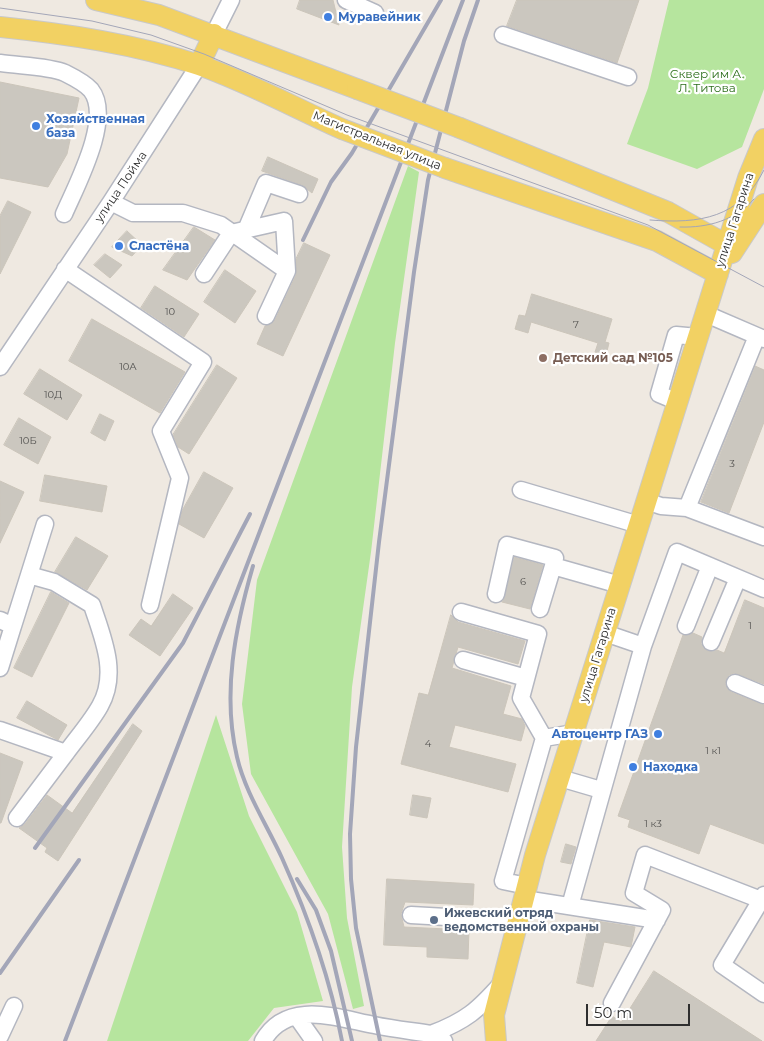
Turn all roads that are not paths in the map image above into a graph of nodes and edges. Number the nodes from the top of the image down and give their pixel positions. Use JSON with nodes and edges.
{"nodes":[{"id":1,"x":96,"y":0,"type":"edge"},
{"id":2,"x":230,"y":0,"type":"edge"},
{"id":3,"x":346,"y":0,"type":"edge"},
{"id":4,"x":375,"y":12,"type":"dead end"},
{"id":5,"x":0,"y":27,"type":"edge"},
{"id":6,"x":214,"y":34,"type":"junction"},
{"id":7,"x":503,"y":35,"type":"dead end"},
{"id":8,"x":0,"y":63,"type":"edge"},
{"id":9,"x":199,"y":65,"type":"junction"},
{"id":10,"x":628,"y":77,"type":"dead end"},
{"id":11,"x":764,"y":139,"type":"edge"},
{"id":12,"x":299,"y":194,"type":"dead end"},
{"id":13,"x":112,"y":202,"type":"junction"},
{"id":14,"x":764,"y":204,"type":"edge"},
{"id":15,"x":64,"y":214,"type":"dead end"},
{"id":16,"x":238,"y":231,"type":"junction"},
{"id":17,"x":731,"y":247,"type":"junction"},
{"id":18,"x":66,"y":269,"type":"junction"},
{"id":19,"x":287,"y":271,"type":"junction"},
{"id":20,"x":204,"y":274,"type":"dead end"},
{"id":21,"x":718,"y":274,"type":"junction"},
{"id":22,"x":706,"y":314,"type":"junction"},
{"id":23,"x":266,"y":316,"type":"dead end"},
{"id":24,"x":760,"y":337,"type":"edge"},
{"id":25,"x":0,"y":367,"type":"edge"},
{"id":26,"x":521,"y":490,"type":"dead end"},
{"id":27,"x":646,"y":501,"type":"junction"},
{"id":28,"x":687,"y":508,"type":"junction"},
{"id":29,"x":45,"y":524,"type":"dead end"},
{"id":30,"x":639,"y":525,"type":"junction"},
{"id":31,"x":764,"y":537,"type":"edge"},
{"id":32,"x":553,"y":566,"type":"junction"},
{"id":33,"x":710,"y":566,"type":"junction"},
{"id":34,"x":29,"y":575,"type":"junction"},
{"id":35,"x":738,"y":578,"type":"junction"},
{"id":36,"x":620,"y":586,"type":"junction"},
{"id":37,"x":764,"y":589,"type":"edge"},
{"id":38,"x":496,"y":594,"type":"dead end"},
{"id":39,"x":150,"y":605,"type":"dead end"},
{"id":40,"x":540,"y":609,"type":"dead end"},
{"id":41,"x":461,"y":612,"type":"dead end"},
{"id":42,"x":7,"y":623,"type":"edge"},
{"id":43,"x":686,"y":626,"type":"dead end"},
{"id":44,"x":605,"y":633,"type":"junction"},
{"id":45,"x":711,"y":642,"type":"dead end"},
{"id":46,"x":643,"y":646,"type":"junction"},
{"id":47,"x":463,"y":660,"type":"dead end"},
{"id":48,"x":0,"y":668,"type":"edge"},
{"id":49,"x":526,"y":678,"type":"junction"},
{"id":50,"x":735,"y":684,"type":"dead end"},
{"id":51,"x":764,"y":695,"type":"edge"},
{"id":52,"x":0,"y":730,"type":"edge"},
{"id":53,"x":574,"y":733,"type":"junction"},
{"id":54,"x":544,"y":738,"type":"junction"},
{"id":55,"x":66,"y":753,"type":"junction"},
{"id":56,"x":560,"y":778,"type":"junction"},
{"id":57,"x":601,"y":790,"type":"junction"},
{"id":58,"x":17,"y":818,"type":"dead end"},
{"id":59,"x":526,"y":893,"type":"junction"},
{"id":60,"x":762,"y":898,"type":"edge"},
{"id":61,"x":570,"y":906,"type":"junction"},
{"id":62,"x":411,"y":915,"type":"dead end"},
{"id":63,"x":657,"y":920,"type":"junction"},
{"id":64,"x":518,"y":921,"type":"junction"},
{"id":65,"x":502,"y":983,"type":"junction"},
{"id":66,"x":764,"y":994,"type":"edge"},
{"id":67,"x":612,"y":1003,"type":"dead end"},
{"id":68,"x":14,"y":1006,"type":"dead end"},
{"id":69,"x":297,"y":1017,"type":"junction"},
{"id":70,"x":0,"y":1036,"type":"edge"},
{"id":71,"x":438,"y":1038,"type":"edge"},
{"id":72,"x":263,"y":1041,"type":"edge"},
{"id":73,"x":314,"y":1041,"type":"edge"},
{"id":74,"x":496,"y":1041,"type":"edge"}],
"edges":[{"from":1,"to":6,"type":"main road"},
{"from":2,"to":6,"type":"street","name":"улица Пойма"},
{"from":3,"to":4,"type":"street"},
{"from":5,"to":9,"type":"main road","name":"Магистральная улица"},
{"from":6,"to":9,"type":"main road","name":"улица Пойма"},
{"from":6,"to":17,"type":"main road","bridge":true},
{"from":7,"to":10,"type":"street"},
{"from":8,"to":15,"type":"street"},
{"from":9,"to":13,"type":"street","name":"улица Пойма"},
{"from":9,"to":21,"type":"main road","name":"Магистральная улица","bridge":true},
{"from":11,"to":17,"type":"main road","name":"улица Гагарина"},
{"from":12,"to":16,"type":"street"},
{"from":13,"to":16,"type":"street"},
{"from":13,"to":18,"type":"street","name":"улица Пойма"},
{"from":14,"to":17,"type":"main road","name":"улица Гагарина"},
{"from":16,"to":19,"type":"street"},
{"from":16,"to":19,"type":"street"},
{"from":16,"to":20,"type":"street"},
{"from":17,"to":21,"type":"main road","name":"улица Гагарина"},
{"from":18,"to":25,"type":"street","name":"улица Пойма"},
{"from":18,"to":39,"type":"street"},
{"from":19,"to":23,"type":"street"},
{"from":21,"to":22,"type":"main road","name":"улица Гагарина"},
{"from":22,"to":24,"type":"street"},
{"from":22,"to":27,"type":"main road","name":"улица Гагарина"},
{"from":24,"to":28,"type":"street"},
{"from":26,"to":30,"type":"street"},
{"from":27,"to":28,"type":"street"},
{"from":27,"to":30,"type":"main road","name":"улица Гагарина"},
{"from":28,"to":31,"type":"street"},
{"from":29,"to":34,"type":"street"},
{"from":30,"to":36,"type":"main road","name":"улица Гагарина"},
{"from":32,"to":36,"type":"street"},
{"from":32,"to":38,"type":"street"},
{"from":32,"to":40,"type":"street"},
{"from":33,"to":35,"type":"street"},
{"from":33,"to":43,"type":"street"},
{"from":33,"to":46,"type":"street"},
{"from":34,"to":42,"type":"street"},
{"from":34,"to":55,"type":"street"},
{"from":35,"to":37,"type":"street"},
{"from":35,"to":45,"type":"street"},
{"from":36,"to":44,"type":"main road","name":"улица Гагарина"},
{"from":41,"to":49,"type":"street"},
{"from":42,"to":48,"type":"street"},
{"from":44,"to":46,"type":"street"},
{"from":44,"to":53,"type":"main road","name":"улица Гагарина"},
{"from":46,"to":57,"type":"street"},
{"from":47,"to":49,"type":"street"},
{"from":49,"to":54,"type":"street"},
{"from":50,"to":51,"type":"street"},
{"from":52,"to":55,"type":"street"},
{"from":53,"to":54,"type":"street"},
{"from":53,"to":56,"type":"main road","name":"улица Гагарина"},
{"from":54,"to":59,"type":"street"},
{"from":55,"to":58,"type":"street"},
{"from":56,"to":57,"type":"street"},
{"from":56,"to":59,"type":"main road","name":"улица Гагарина"},
{"from":57,"to":61,"type":"street"},
{"from":59,"to":61,"type":"street"},
{"from":59,"to":64,"type":"main road","name":"улица Гагарина"},
{"from":60,"to":63,"type":"street"},
{"from":60,"to":66,"type":"street"},
{"from":61,"to":63,"type":"street"},
{"from":62,"to":64,"type":"street"},
{"from":63,"to":67,"type":"street"},
{"from":64,"to":65,"type":"main road","name":"улица Гагарина"},
{"from":65,"to":71,"type":"street"},
{"from":65,"to":74,"type":"main road","name":"улица Гагарина"},
{"from":68,"to":70,"type":"street"},
{"from":69,"to":71,"type":"street"},
{"from":69,"to":72,"type":"street"},
{"from":69,"to":73,"type":"street"}]}
